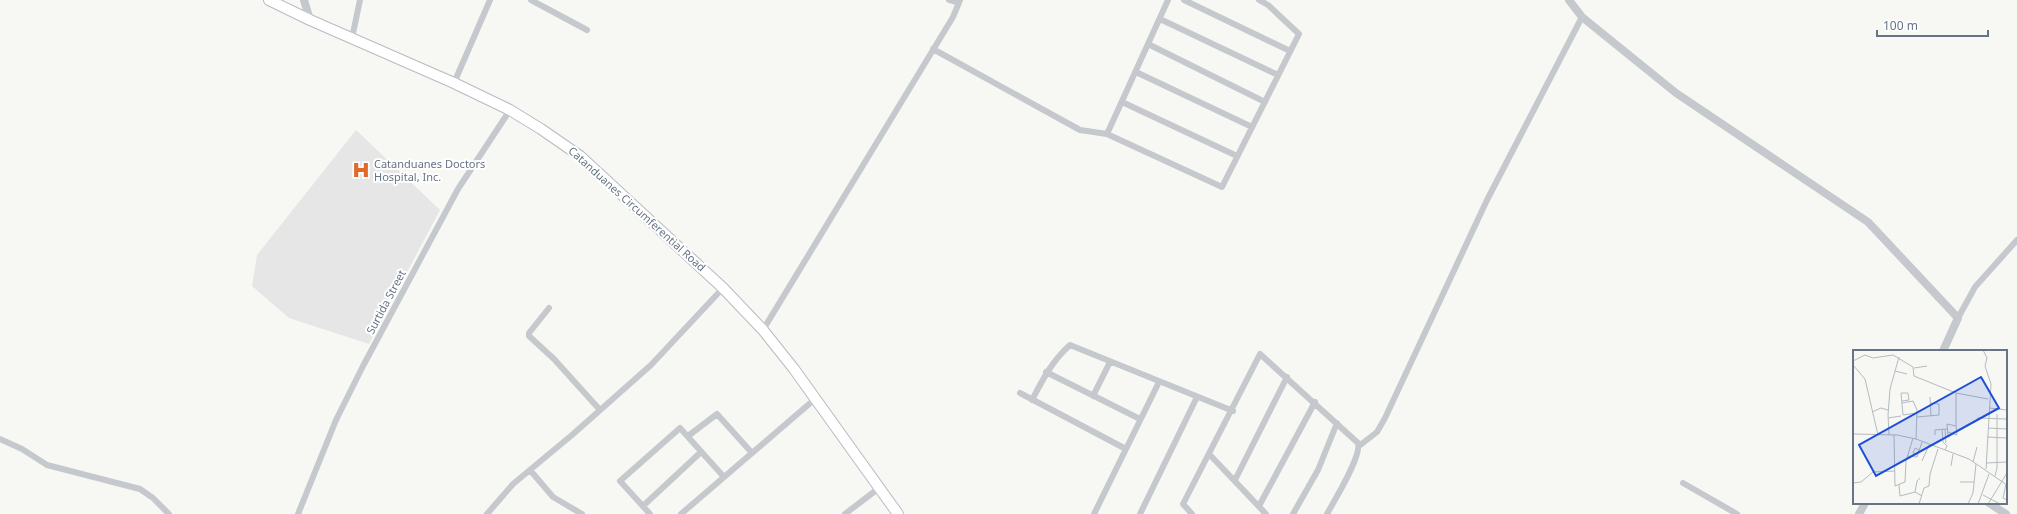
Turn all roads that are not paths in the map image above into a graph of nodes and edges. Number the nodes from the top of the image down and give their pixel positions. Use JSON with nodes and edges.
{"nodes":[{"id":1,"x":269,"y":0,"type":"edge"},
{"id":2,"x":304,"y":0,"type":"edge"},
{"id":3,"x":360,"y":0,"type":"edge"},
{"id":4,"x":490,"y":0,"type":"edge"},
{"id":5,"x":531,"y":0,"type":"edge"},
{"id":6,"x":949,"y":0,"type":"edge"},
{"id":7,"x":1168,"y":0,"type":"edge"},
{"id":8,"x":1184,"y":0,"type":"edge"},
{"id":9,"x":1259,"y":0,"type":"edge"},
{"id":10,"x":1569,"y":0,"type":"edge"},
{"id":11,"x":960,"y":2,"type":"edge"},
{"id":12,"x":1268,"y":2,"type":"edge"},
{"id":13,"x":1582,"y":17,"type":"junction"},
{"id":14,"x":1160,"y":19,"type":"junction"},
{"id":15,"x":310,"y":20,"type":"junction"},
{"id":16,"x":587,"y":30,"type":"dead end"},
{"id":17,"x":352,"y":38,"type":"junction"},
{"id":18,"x":1148,"y":44,"type":"junction"},
{"id":19,"x":933,"y":49,"type":"junction"},
{"id":20,"x":1290,"y":51,"type":"junction"},
{"id":21,"x":1136,"y":72,"type":"junction"},
{"id":22,"x":1278,"y":75,"type":"junction"},
{"id":23,"x":454,"y":83,"type":"junction"},
{"id":24,"x":1122,"y":102,"type":"junction"},
{"id":25,"x":1265,"y":102,"type":"junction"},
{"id":26,"x":510,"y":110,"type":"junction"},
{"id":27,"x":1252,"y":127,"type":"junction"},
{"id":28,"x":1107,"y":134,"type":"junction"},
{"id":29,"x":1237,"y":156,"type":"junction"},
{"id":30,"x":2017,"y":240,"type":"edge"},
{"id":31,"x":723,"y":288,"type":"junction"},
{"id":32,"x":549,"y":308,"type":"dead end"},
{"id":33,"x":1958,"y":318,"type":"junction"},
{"id":34,"x":763,"y":330,"type":"junction"},
{"id":35,"x":1943,"y":350,"type":"edge"},
{"id":36,"x":1110,"y":362,"type":"junction"},
{"id":37,"x":1046,"y":372,"type":"junction"},
{"id":38,"x":1287,"y":377,"type":"junction"},
{"id":39,"x":1159,"y":382,"type":"junction"},
{"id":40,"x":1020,"y":394,"type":"dead end"},
{"id":41,"x":1093,"y":396,"type":"junction"},
{"id":42,"x":1197,"y":397,"type":"junction"},
{"id":43,"x":815,"y":399,"type":"junction"},
{"id":44,"x":1032,"y":400,"type":"junction"},
{"id":45,"x":1314,"y":402,"type":"junction"},
{"id":46,"x":600,"y":410,"type":"junction"},
{"id":47,"x":1233,"y":411,"type":"junction"},
{"id":48,"x":1140,"y":419,"type":"junction"},
{"id":49,"x":1337,"y":424,"type":"junction"},
{"id":50,"x":688,"y":436,"type":"junction"},
{"id":51,"x":0,"y":439,"type":"edge"},
{"id":52,"x":1359,"y":446,"type":"junction"},
{"id":53,"x":1126,"y":449,"type":"junction"},
{"id":54,"x":702,"y":452,"type":"junction"},
{"id":55,"x":752,"y":453,"type":"junction"},
{"id":56,"x":1210,"y":455,"type":"junction"},
{"id":57,"x":530,"y":470,"type":"junction"},
{"id":58,"x":724,"y":477,"type":"junction"},
{"id":59,"x":1235,"y":480,"type":"junction"},
{"id":60,"x":1683,"y":483,"type":"dead end"},
{"id":61,"x":879,"y":488,"type":"junction"},
{"id":62,"x":1864,"y":504,"type":"edge"},
{"id":63,"x":1991,"y":504,"type":"edge"},
{"id":64,"x":643,"y":506,"type":"junction"},
{"id":65,"x":1259,"y":506,"type":"junction"},
{"id":66,"x":168,"y":514,"type":"edge"},
{"id":67,"x":298,"y":514,"type":"edge"},
{"id":68,"x":487,"y":514,"type":"edge"},
{"id":69,"x":582,"y":514,"type":"edge"},
{"id":70,"x":650,"y":514,"type":"edge"},
{"id":71,"x":682,"y":514,"type":"edge"},
{"id":72,"x":845,"y":514,"type":"edge"},
{"id":73,"x":898,"y":514,"type":"edge"},
{"id":74,"x":1094,"y":514,"type":"edge"},
{"id":75,"x":1140,"y":514,"type":"edge"},
{"id":76,"x":1192,"y":514,"type":"edge"},
{"id":77,"x":1266,"y":514,"type":"edge"},
{"id":78,"x":1293,"y":514,"type":"edge"},
{"id":79,"x":1327,"y":514,"type":"edge"},
{"id":80,"x":1737,"y":514,"type":"edge"},
{"id":81,"x":1859,"y":514,"type":"edge"},
{"id":82,"x":2006,"y":514,"type":"edge"}],
"edges":[{"from":1,"to":15,"type":"main road","name":"Catanduanes Circumferential Road"},
{"from":2,"to":15,"type":"street"},
{"from":3,"to":17,"type":"street"},
{"from":4,"to":23,"type":"street"},
{"from":5,"to":16,"type":"street"},
{"from":6,"to":11,"type":"street"},
{"from":7,"to":14,"type":"street"},
{"from":8,"to":20,"type":"street"},
{"from":9,"to":12,"type":"street"},
{"from":10,"to":13,"type":"street"},
{"from":11,"to":19,"type":"street"},
{"from":12,"to":20,"type":"street"},
{"from":13,"to":33,"type":"street"},
{"from":13,"to":52,"type":"street"},
{"from":14,"to":18,"type":"street"},
{"from":14,"to":22,"type":"street"},
{"from":15,"to":17,"type":"main road","name":"Catanduanes Circumferential Road"},
{"from":17,"to":23,"type":"main road","name":"Catanduanes Circumferential Road"},
{"from":18,"to":21,"type":"street"},
{"from":18,"to":25,"type":"street"},
{"from":19,"to":28,"type":"street"},
{"from":19,"to":34,"type":"street"},
{"from":20,"to":22,"type":"street"},
{"from":21,"to":24,"type":"street"},
{"from":21,"to":27,"type":"street"},
{"from":22,"to":25,"type":"street"},
{"from":23,"to":26,"type":"main road","name":"Catanduanes Circumferential Road"},
{"from":24,"to":28,"type":"street"},
{"from":24,"to":29,"type":"street"},
{"from":25,"to":27,"type":"street"},
{"from":26,"to":31,"type":"main road","name":"Catanduanes Circumferential Road"},
{"from":26,"to":67,"type":"street","name":"Surtida Street"},
{"from":27,"to":29,"type":"street"},
{"from":28,"to":29,"type":"street"},
{"from":30,"to":33,"type":"street"},
{"from":31,"to":34,"type":"main road","name":"Catanduanes Circumferential Road"},
{"from":31,"to":46,"type":"street"},
{"from":32,"to":46,"type":"street"},
{"from":33,"to":35,"type":"street"},
{"from":34,"to":43,"type":"main road","name":"Catanduanes Circumferential Road"},
{"from":36,"to":37,"type":"street"},
{"from":36,"to":39,"type":"street"},
{"from":36,"to":41,"type":"street"},
{"from":37,"to":41,"type":"street"},
{"from":37,"to":44,"type":"street"},
{"from":38,"to":45,"type":"street"},
{"from":38,"to":47,"type":"street"},
{"from":38,"to":59,"type":"street"},
{"from":39,"to":42,"type":"street"},
{"from":39,"to":48,"type":"street"},
{"from":40,"to":44,"type":"street"},
{"from":41,"to":48,"type":"street"},
{"from":42,"to":47,"type":"street"},
{"from":42,"to":75,"type":"street"},
{"from":43,"to":55,"type":"street"},
{"from":43,"to":61,"type":"main road","name":"Catanduanes Circumferential Road"},
{"from":44,"to":53,"type":"street"},
{"from":45,"to":49,"type":"street"},
{"from":45,"to":65,"type":"street"},
{"from":46,"to":57,"type":"street"},
{"from":47,"to":56,"type":"street"},
{"from":48,"to":53,"type":"street"},
{"from":49,"to":52,"type":"street"},
{"from":49,"to":78,"type":"street"},
{"from":50,"to":54,"type":"street"},
{"from":50,"to":55,"type":"street"},
{"from":50,"to":64,"type":"street"},
{"from":51,"to":66,"type":"street"},
{"from":52,"to":79,"type":"street"},
{"from":53,"to":74,"type":"street"},
{"from":54,"to":58,"type":"street"},
{"from":54,"to":64,"type":"street"},
{"from":55,"to":58,"type":"street"},
{"from":56,"to":59,"type":"street"},
{"from":56,"to":76,"type":"street"},
{"from":57,"to":68,"type":"street"},
{"from":57,"to":69,"type":"street"},
{"from":58,"to":71,"type":"street"},
{"from":59,"to":65,"type":"street"},
{"from":60,"to":80,"type":"street"},
{"from":61,"to":72,"type":"street"},
{"from":61,"to":73,"type":"main road","name":"Catanduanes Circumferential Road"},
{"from":62,"to":81,"type":"street"},
{"from":63,"to":82,"type":"street"},
{"from":64,"to":70,"type":"street"},
{"from":65,"to":77,"type":"street"}]}
